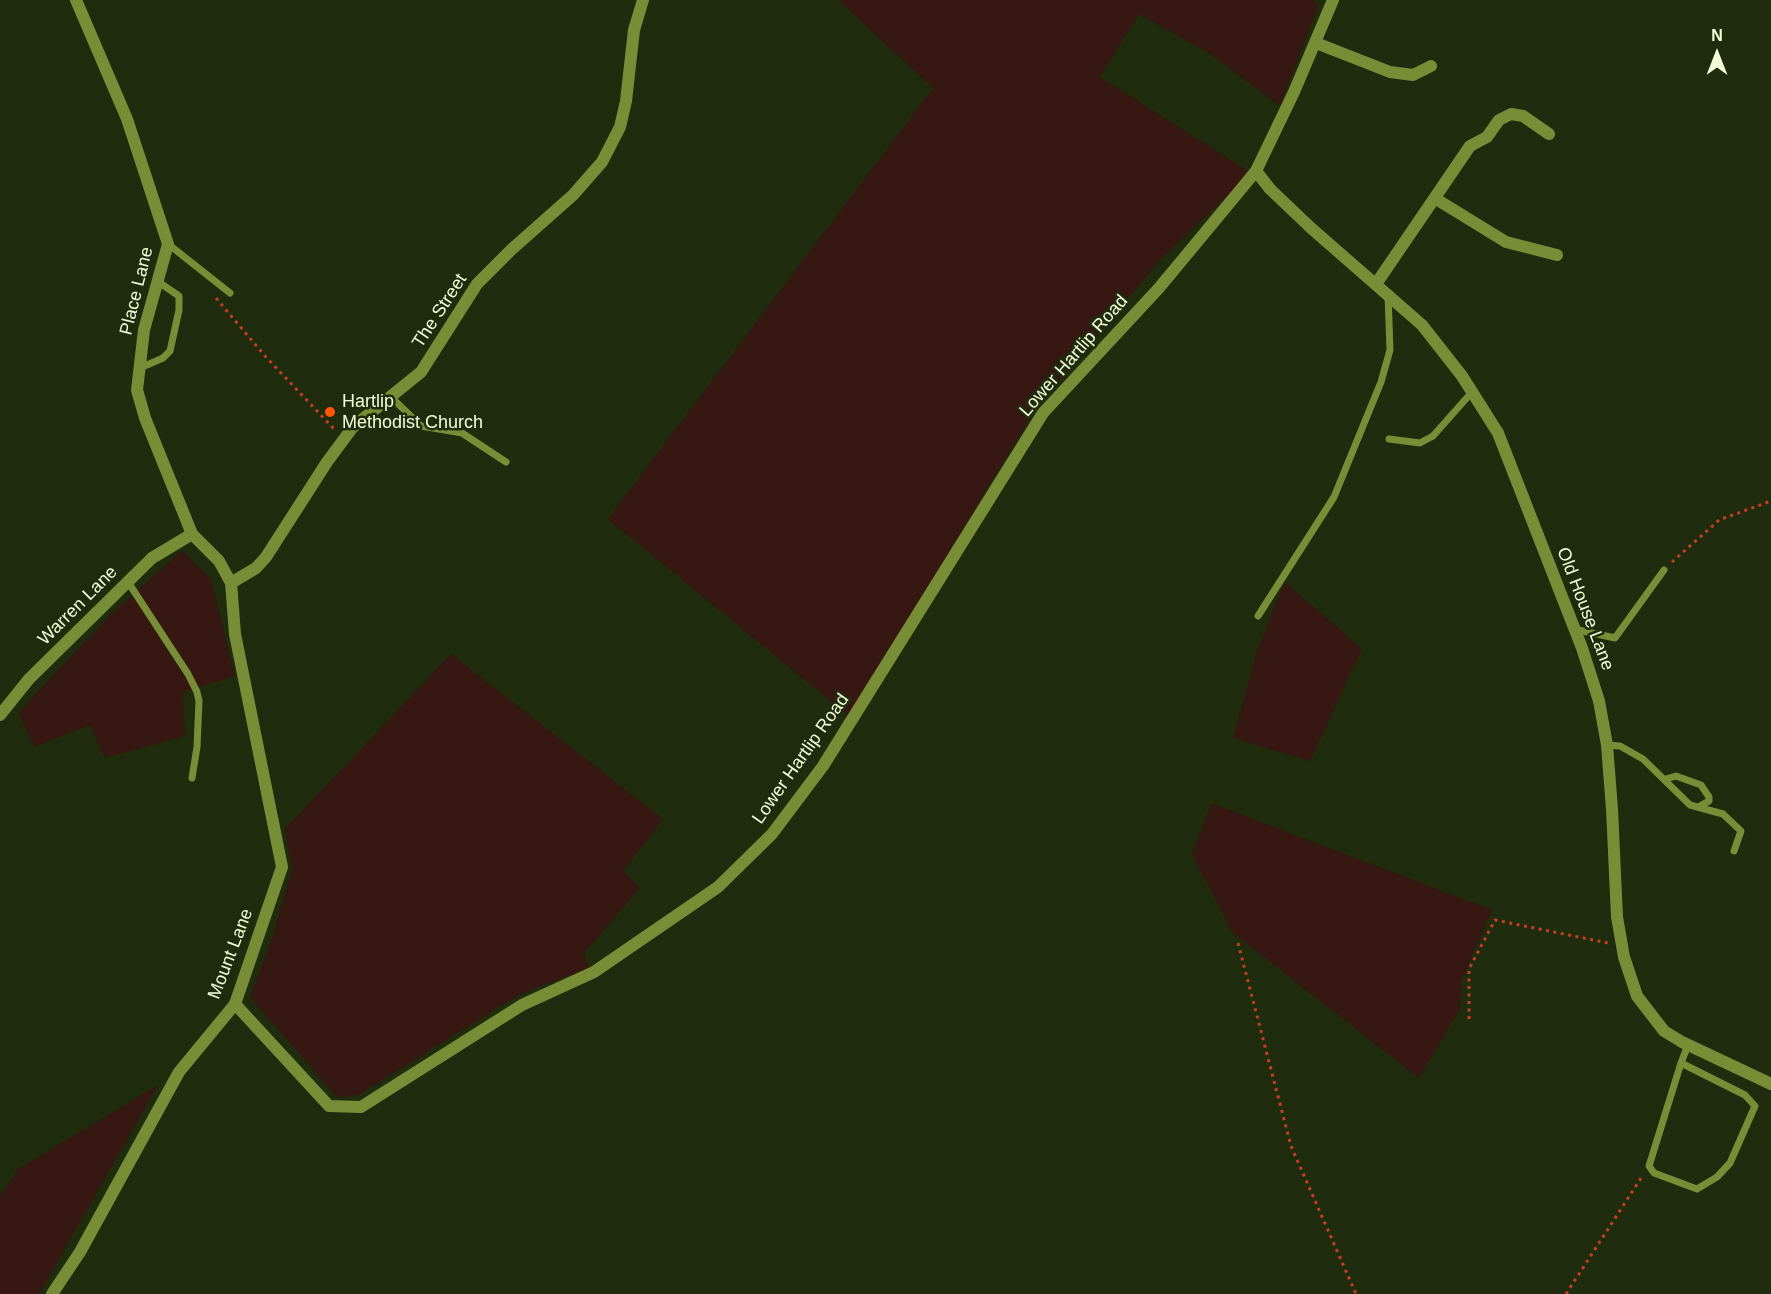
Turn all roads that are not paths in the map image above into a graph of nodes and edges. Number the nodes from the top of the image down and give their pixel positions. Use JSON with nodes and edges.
{"nodes":[{"id":1,"x":75,"y":0,"type":"edge"},
{"id":2,"x":643,"y":0,"type":"edge"},
{"id":3,"x":1333,"y":0,"type":"edge"},
{"id":4,"x":1316,"y":43,"type":"junction"},
{"id":5,"x":1431,"y":66,"type":"dead end"},
{"id":6,"x":1549,"y":134,"type":"dead end"},
{"id":7,"x":1256,"y":171,"type":"junction"},
{"id":8,"x":1436,"y":199,"type":"junction"},
{"id":9,"x":168,"y":244,"type":"junction"},
{"id":10,"x":1557,"y":255,"type":"dead end"},
{"id":11,"x":157,"y":280,"type":"junction"},
{"id":12,"x":1376,"y":284,"type":"junction"},
{"id":13,"x":230,"y":293,"type":"dead end"},
{"id":14,"x":1388,"y":295,"type":"junction"},
{"id":15,"x":140,"y":368,"type":"junction"},
{"id":16,"x":1472,"y":392,"type":"junction"},
{"id":17,"x":392,"y":398,"type":"junction"},
{"id":18,"x":1389,"y":439,"type":"dead end"},
{"id":19,"x":506,"y":462,"type":"dead end"},
{"id":20,"x":192,"y":534,"type":"junction"},
{"id":21,"x":1664,"y":570,"type":"road end"},
{"id":22,"x":128,"y":582,"type":"junction"},
{"id":23,"x":231,"y":583,"type":"junction"},
{"id":24,"x":1258,"y":616,"type":"dead end"},
{"id":25,"x":1574,"y":629,"type":"junction"},
{"id":26,"x":0,"y":715,"type":"edge"},
{"id":27,"x":1607,"y":745,"type":"junction"},
{"id":28,"x":192,"y":778,"type":"dead end"},
{"id":29,"x":1665,"y":779,"type":"junction"},
{"id":30,"x":1699,"y":806,"type":"junction"},
{"id":31,"x":1734,"y":851,"type":"dead end"},
{"id":32,"x":235,"y":1004,"type":"junction"},
{"id":33,"x":1688,"y":1045,"type":"junction"},
{"id":34,"x":1681,"y":1063,"type":"junction"},
{"id":35,"x":1771,"y":1084,"type":"edge"},
{"id":36,"x":52,"y":1294,"type":"edge"}],
"edges":[{"from":1,"to":9,"type":"street","name":"Place Lane"},
{"from":2,"to":17,"type":"street","name":"The Street"},
{"from":3,"to":4,"type":"street","name":"Lower Hartlip Road"},
{"from":4,"to":5,"type":"street"},
{"from":4,"to":7,"type":"street","name":"Lower Hartlip Road"},
{"from":6,"to":8,"type":"street"},
{"from":7,"to":12,"type":"street","name":"Old House Lane"},
{"from":7,"to":32,"type":"street","name":"Lower Hartlip Road"},
{"from":8,"to":10,"type":"street"},
{"from":8,"to":12,"type":"street"},
{"from":9,"to":11,"type":"street","name":"Place Lane"},
{"from":9,"to":13,"type":"lane"},
{"from":11,"to":15,"type":"street","name":"Place Lane"},
{"from":11,"to":15,"type":"lane"},
{"from":12,"to":14,"type":"street","name":"Old House Lane"},
{"from":14,"to":16,"type":"street","name":"Old House Lane"},
{"from":14,"to":24,"type":"lane"},
{"from":15,"to":20,"type":"street","name":"Place Lane"},
{"from":16,"to":18,"type":"lane"},
{"from":16,"to":25,"type":"street","name":"Old House Lane"},
{"from":17,"to":19,"type":"lane"},
{"from":17,"to":23,"type":"street","name":"The Street"},
{"from":20,"to":22,"type":"street","name":"Warren Lane"},
{"from":20,"to":23,"type":"street","name":"Place Lane"},
{"from":21,"to":25,"type":"lane"},
{"from":22,"to":26,"type":"street","name":"Warren Lane"},
{"from":22,"to":28,"type":"lane"},
{"from":23,"to":32,"type":"street","name":"Mount Lane"},
{"from":25,"to":27,"type":"street","name":"Old House Lane"},
{"from":27,"to":29,"type":"lane"},
{"from":27,"to":33,"type":"street","name":"Old House Lane"},
{"from":29,"to":30,"type":"lane"},
{"from":29,"to":30,"type":"lane"},
{"from":30,"to":31,"type":"lane"},
{"from":32,"to":36,"type":"street","name":"Mount Lane"},
{"from":33,"to":34,"type":"lane"},
{"from":33,"to":35,"type":"street","name":"Old House Lane"},
{"from":34,"to":34,"type":"lane"}]}
